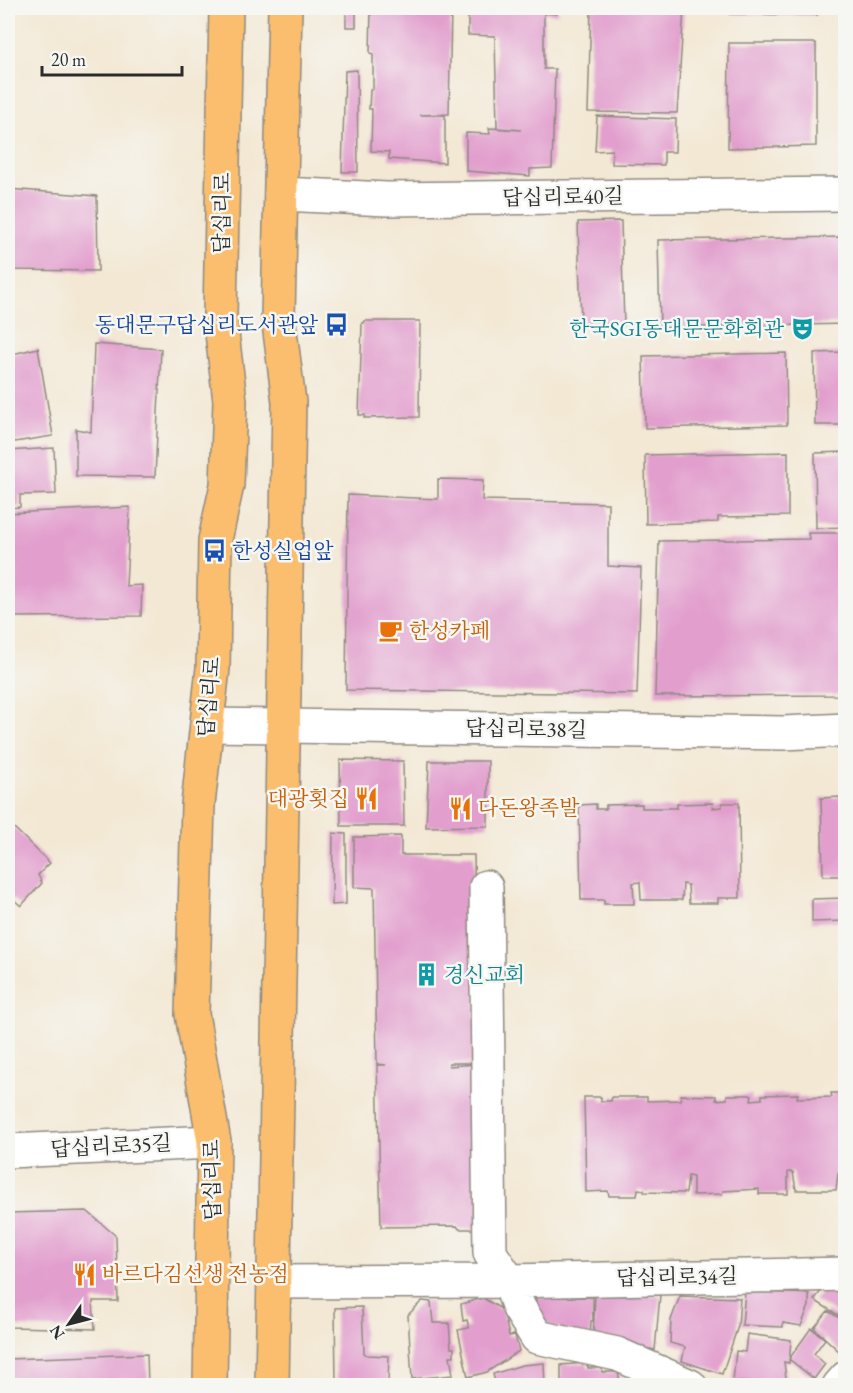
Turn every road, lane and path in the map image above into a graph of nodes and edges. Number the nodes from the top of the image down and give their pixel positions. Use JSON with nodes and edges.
{"nodes":[{"id":1,"x":226,"y":8,"type":"edge"},
{"id":2,"x":285,"y":8,"type":"edge"},
{"id":3,"x":281,"y":194,"type":"junction"},
{"id":4,"x":846,"y":194,"type":"edge"},
{"id":5,"x":207,"y":725,"type":"junction"},
{"id":6,"x":283,"y":726,"type":"junction"},
{"id":7,"x":846,"y":730,"type":"edge"},
{"id":8,"x":486,"y":887,"type":"dead end"},
{"id":9,"x":214,"y":1142,"type":"junction"},
{"id":10,"x":8,"y":1151,"type":"edge"},
{"id":11,"x":846,"y":1274,"type":"edge"},
{"id":12,"x":509,"y":1281,"type":"junction"},
{"id":13,"x":274,"y":1282,"type":"junction"},
{"id":14,"x":846,"y":1378,"type":"edge"},
{"id":15,"x":210,"y":1386,"type":"edge"},
{"id":16,"x":272,"y":1386,"type":"edge"},
{"id":17,"x":690,"y":1386,"type":"edge"},
{"id":18,"x":839,"y":1386,"type":"edge"}],
"edges":[{"from":1,"to":5,"type":"main road","name":"답십리로"},
{"from":2,"to":3,"type":"main road"},
{"from":3,"to":4,"type":"street","name":"답십리로40길"},
{"from":3,"to":6,"type":"main road"},
{"from":5,"to":6,"type":"street","name":"답십리로38길"},
{"from":5,"to":9,"type":"main road","name":"답십리로"},
{"from":6,"to":7,"type":"street","name":"답십리로38길"},
{"from":6,"to":13,"type":"main road"},
{"from":8,"to":12,"type":"street"},
{"from":9,"to":10,"type":"street","name":"답십리로35길"},
{"from":9,"to":15,"type":"main road","name":"답십리로"},
{"from":11,"to":12,"type":"street","name":"답십리로34길"},
{"from":12,"to":13,"type":"street","name":"답십리로34길"},
{"from":12,"to":17,"type":"street"},
{"from":13,"to":16,"type":"main road"},
{"from":14,"to":18,"type":"street"}]}
